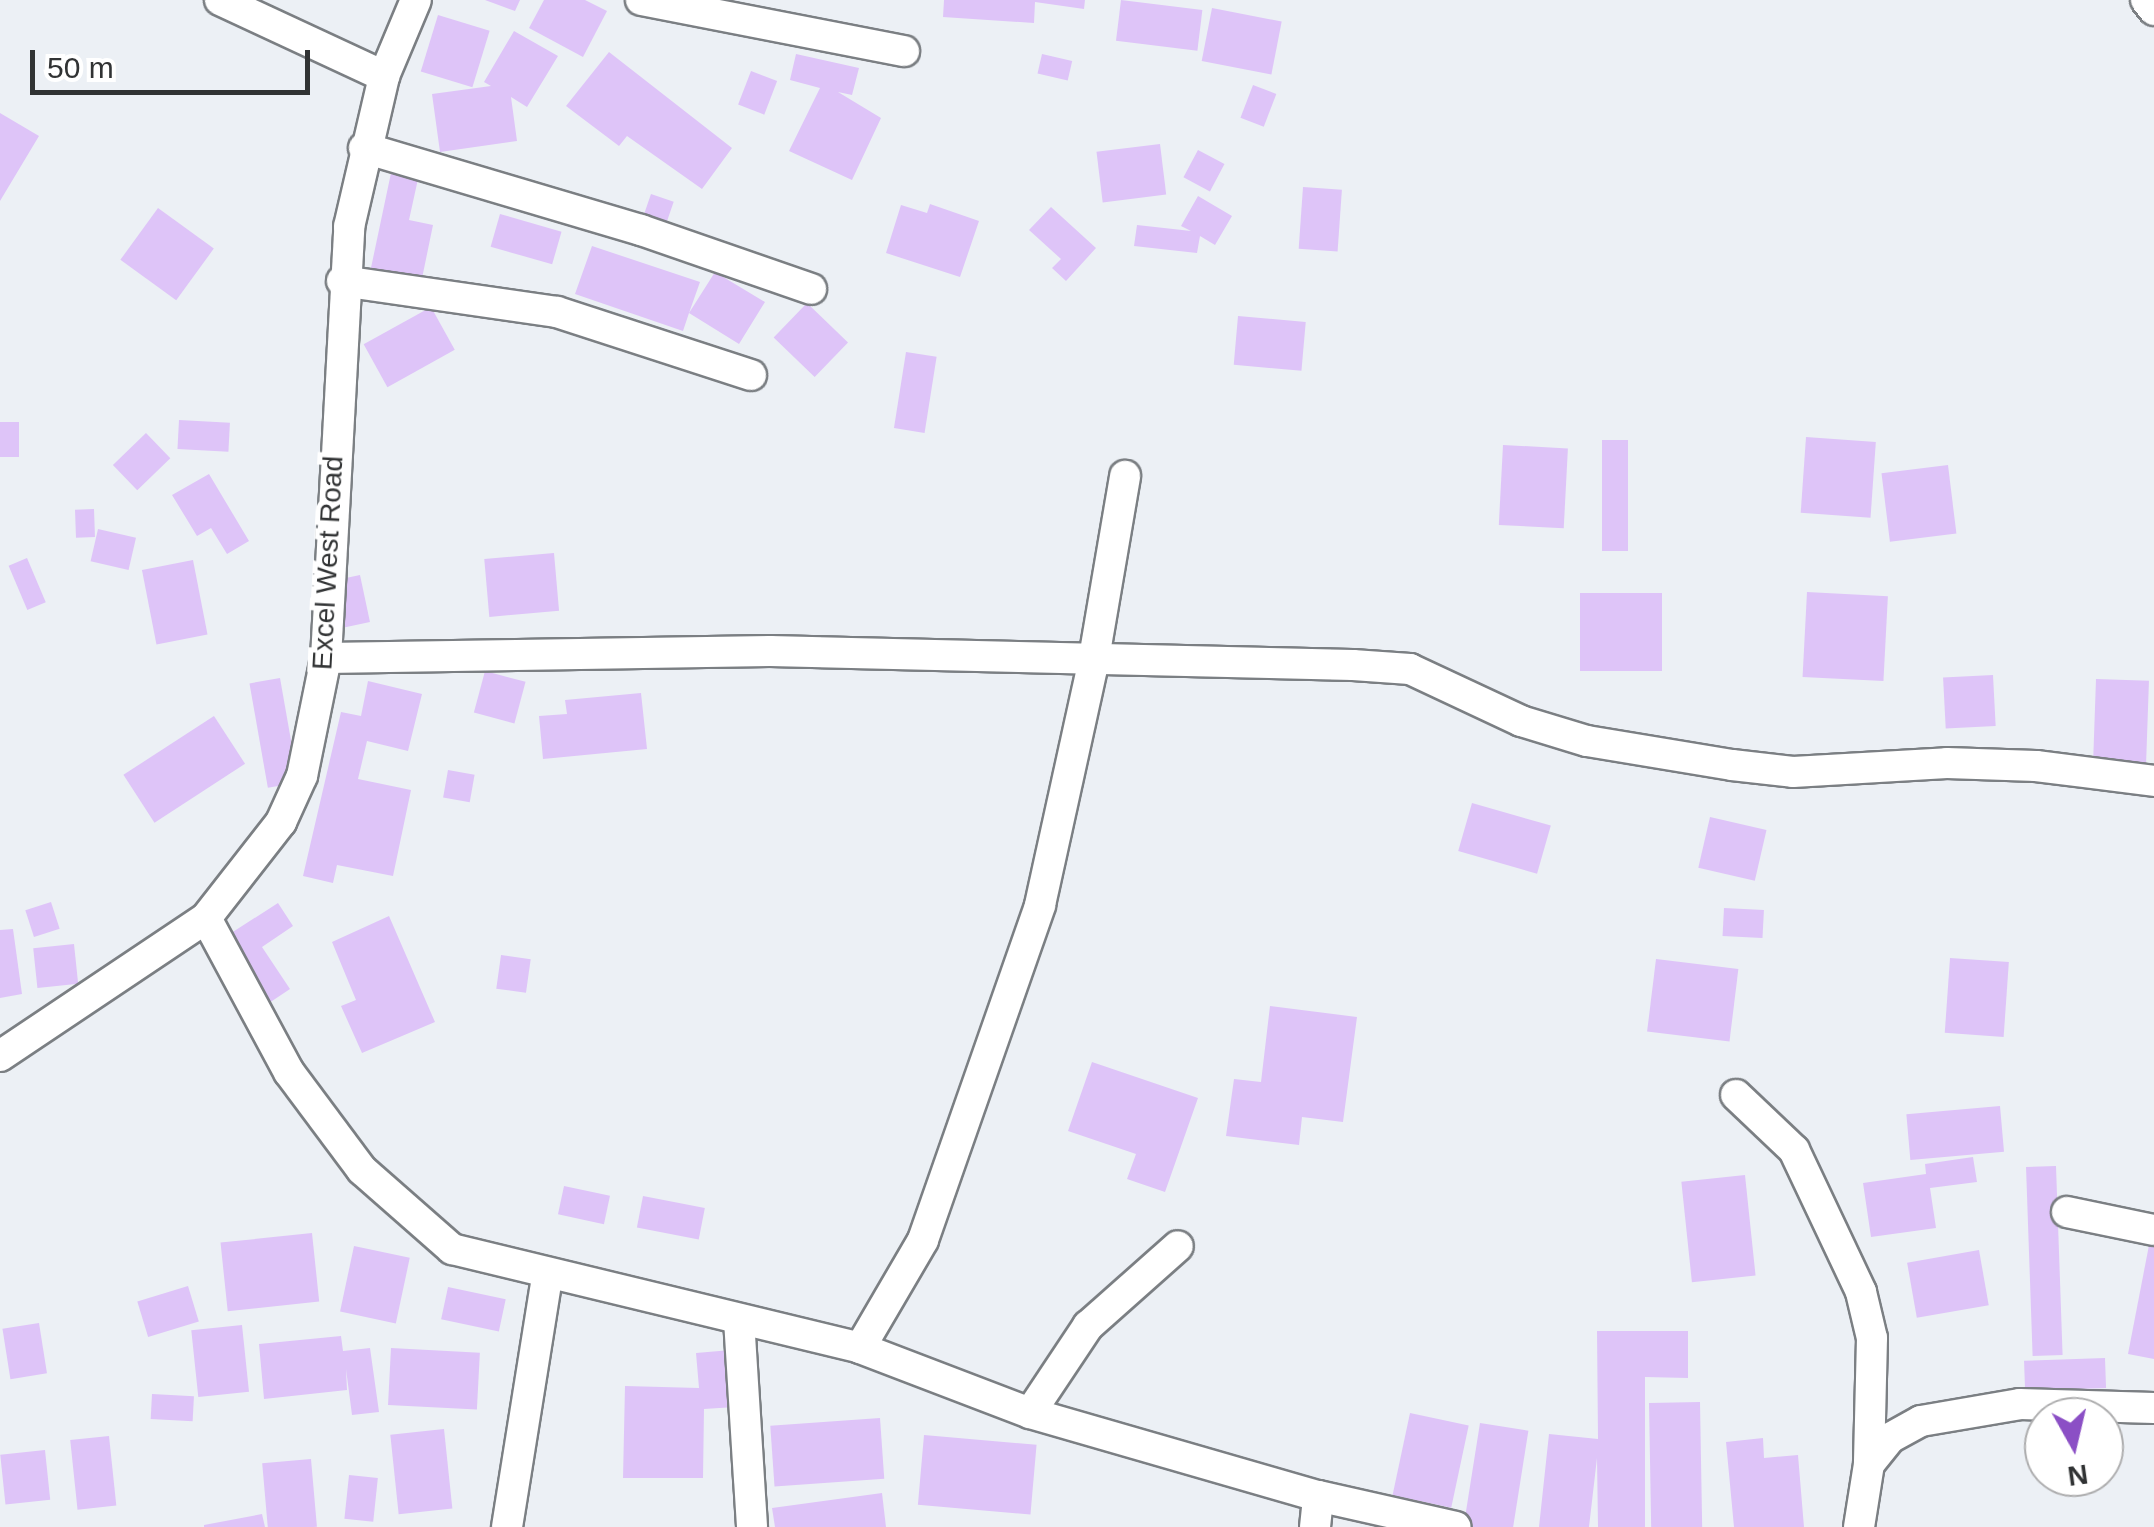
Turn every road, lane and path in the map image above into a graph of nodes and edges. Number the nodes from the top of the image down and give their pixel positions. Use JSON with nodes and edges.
{"nodes":[{"id":1,"x":220,"y":0,"type":"edge"},
{"id":2,"x":416,"y":0,"type":"edge"},
{"id":3,"x":641,"y":0,"type":"edge"},
{"id":4,"x":2146,"y":0,"type":"edge"},
{"id":5,"x":2154,"y":10,"type":"edge"},
{"id":6,"x":904,"y":51,"type":"dead end"},
{"id":7,"x":384,"y":76,"type":"junction"},
{"id":8,"x":364,"y":148,"type":"junction"},
{"id":9,"x":342,"y":282,"type":"junction"},
{"id":10,"x":811,"y":289,"type":"dead end"},
{"id":11,"x":751,"y":374,"type":"dead end"},
{"id":12,"x":1125,"y":476,"type":"dead end"},
{"id":13,"x":326,"y":658,"type":"junction"},
{"id":14,"x":1094,"y":664,"type":"junction"},
{"id":15,"x":2154,"y":780,"type":"edge"},
{"id":16,"x":206,"y":918,"type":"junction"},
{"id":17,"x":0,"y":1056,"type":"edge"},
{"id":18,"x":1736,"y":1094,"type":"dead end"},
{"id":19,"x":2067,"y":1212,"type":"dead end"},
{"id":20,"x":2154,"y":1230,"type":"edge"},
{"id":21,"x":1178,"y":1246,"type":"dead end"},
{"id":22,"x":547,"y":1276,"type":"junction"},
{"id":23,"x":739,"y":1320,"type":"junction"},
{"id":24,"x":860,"y":1348,"type":"junction"},
{"id":25,"x":2154,"y":1408,"type":"edge"},
{"id":26,"x":1030,"y":1413,"type":"junction"},
{"id":27,"x":1869,"y":1464,"type":"junction"},
{"id":28,"x":1318,"y":1496,"type":"junction"},
{"id":29,"x":507,"y":1527,"type":"edge"},
{"id":30,"x":752,"y":1527,"type":"edge"},
{"id":31,"x":1314,"y":1527,"type":"edge"},
{"id":32,"x":1456,"y":1527,"type":"edge"},
{"id":33,"x":1860,"y":1527,"type":"edge"}],
"edges":[{"from":1,"to":7,"type":"street"},
{"from":2,"to":7,"type":"street","name":"Excel West Road"},
{"from":3,"to":6,"type":"street"},
{"from":4,"to":5,"type":"street"},
{"from":7,"to":8,"type":"street","name":"Excel West Road"},
{"from":8,"to":9,"type":"street","name":"Excel West Road"},
{"from":8,"to":10,"type":"street"},
{"from":9,"to":11,"type":"street"},
{"from":9,"to":13,"type":"street","name":"Excel West Road"},
{"from":12,"to":14,"type":"street"},
{"from":13,"to":14,"type":"street"},
{"from":13,"to":16,"type":"street","name":"Excel West Road"},
{"from":14,"to":15,"type":"street"},
{"from":14,"to":24,"type":"street"},
{"from":16,"to":17,"type":"street","name":"Excel West Road"},
{"from":16,"to":22,"type":"street"},
{"from":18,"to":27,"type":"street"},
{"from":19,"to":20,"type":"street"},
{"from":21,"to":26,"type":"street"},
{"from":22,"to":23,"type":"street"},
{"from":22,"to":29,"type":"street"},
{"from":23,"to":24,"type":"street"},
{"from":23,"to":30,"type":"street"},
{"from":24,"to":26,"type":"street"},
{"from":25,"to":27,"type":"street"},
{"from":26,"to":28,"type":"street"},
{"from":27,"to":33,"type":"street"},
{"from":28,"to":31,"type":"street"},
{"from":28,"to":32,"type":"street"}]}
